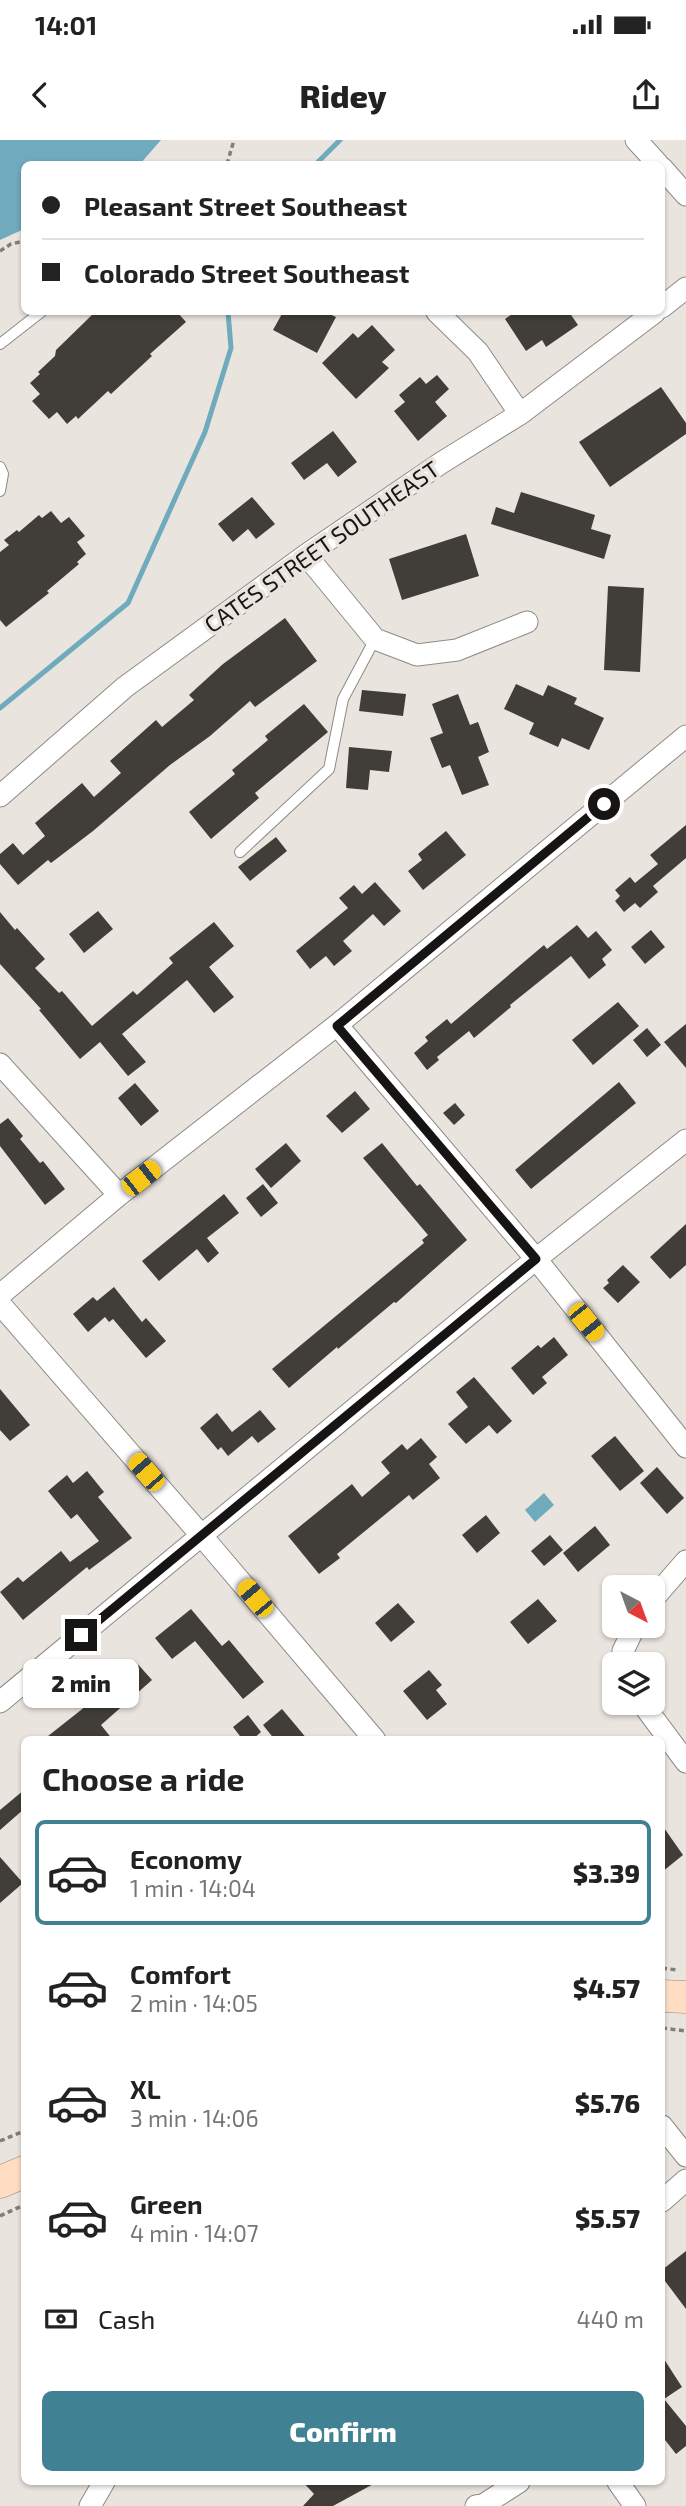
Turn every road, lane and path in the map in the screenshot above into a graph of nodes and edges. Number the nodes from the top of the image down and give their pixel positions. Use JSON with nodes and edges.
{"nodes":[{"id":1,"x":234,"y":140,"type":"edge"},
{"id":2,"x":636,"y":140,"type":"edge"},
{"id":3,"x":228,"y":161,"type":"edge"},
{"id":4,"x":655,"y":161,"type":"edge"},
{"id":5,"x":665,"y":172,"type":"edge"},
{"id":6,"x":686,"y":195,"type":"edge"},
{"id":7,"x":21,"y":242,"type":"edge"},
{"id":8,"x":0,"y":251,"type":"edge"},
{"id":9,"x":686,"y":288,"type":"edge"},
{"id":10,"x":665,"y":305,"type":"edge"},
{"id":11,"x":37,"y":315,"type":"edge"},
{"id":12,"x":440,"y":315,"type":"edge"},
{"id":13,"x":651,"y":315,"type":"edge"},
{"id":14,"x":0,"y":344,"type":"edge"},
{"id":15,"x":520,"y":414,"type":"junction"},
{"id":16,"x":0,"y":467,"type":"edge"},
{"id":17,"x":0,"y":491,"type":"edge"},
{"id":18,"x":306,"y":555,"type":"junction"},
{"id":19,"x":527,"y":622,"type":"dead end"},
{"id":20,"x":375,"y":639,"type":"junction"},
{"id":21,"x":686,"y":736,"type":"edge"},
{"id":22,"x":0,"y":796,"type":"edge"},
{"id":23,"x":240,"y":852,"type":"dead end"},
{"id":24,"x":337,"y":1026,"type":"junction"},
{"id":25,"x":0,"y":1064,"type":"edge"},
{"id":26,"x":686,"y":1140,"type":"edge"},
{"id":27,"x":119,"y":1195,"type":"junction"},
{"id":28,"x":536,"y":1259,"type":"junction"},
{"id":29,"x":0,"y":1295,"type":"edge"},
{"id":30,"x":0,"y":1304,"type":"edge"},
{"id":31,"x":686,"y":1447,"type":"edge"},
{"id":32,"x":201,"y":1535,"type":"junction"},
{"id":33,"x":686,"y":1561,"type":"edge"},
{"id":34,"x":665,"y":1585,"type":"edge"},
{"id":35,"x":0,"y":1702,"type":"edge"},
{"id":36,"x":651,"y":1715,"type":"edge"},
{"id":37,"x":362,"y":1735,"type":"edge"},
{"id":38,"x":686,"y":1762,"type":"edge"},
{"id":39,"x":665,"y":1996,"type":"edge"},
{"id":40,"x":686,"y":1997,"type":"edge"},
{"id":41,"x":665,"y":2028,"type":"edge"},
{"id":42,"x":686,"y":2031,"type":"edge"},
{"id":43,"x":665,"y":2130,"type":"edge"},
{"id":44,"x":21,"y":2133,"type":"edge"},
{"id":45,"x":0,"y":2141,"type":"edge"},
{"id":46,"x":686,"y":2155,"type":"edge"},
{"id":47,"x":21,"y":2173,"type":"edge"},
{"id":48,"x":686,"y":2180,"type":"edge"},
{"id":49,"x":0,"y":2182,"type":"edge"},
{"id":50,"x":665,"y":2198,"type":"edge"},
{"id":51,"x":21,"y":2206,"type":"edge"},
{"id":52,"x":0,"y":2216,"type":"edge"},
{"id":53,"x":102,"y":2485,"type":"edge"},
{"id":54,"x":514,"y":2485,"type":"edge"},
{"id":55,"x":620,"y":2485,"type":"edge"},
{"id":56,"x":90,"y":2506,"type":"edge"},
{"id":57,"x":477,"y":2506,"type":"edge"},
{"id":58,"x":635,"y":2506,"type":"edge"}],
"edges":[{"from":1,"to":3,"type":"path"},
{"from":2,"to":4,"type":"street"},
{"from":5,"to":6,"type":"street"},
{"from":7,"to":8,"type":"path"},
{"from":9,"to":10,"type":"street"},
{"from":11,"to":14,"type":"lane"},
{"from":12,"to":15,"type":"street"},
{"from":13,"to":15,"type":"street","name":"CATES STREET SOUTHEAST"},
{"from":15,"to":18,"type":"street","name":"CATES STREET SOUTHEAST"},
{"from":16,"to":17,"type":"lane"},
{"from":18,"to":20,"type":"street"},
{"from":18,"to":22,"type":"street","name":"CATES STREET SOUTHEAST"},
{"from":19,"to":20,"type":"street"},
{"from":20,"to":23,"type":"lane"},
{"from":21,"to":24,"type":"street"},
{"from":24,"to":27,"type":"street"},
{"from":24,"to":28,"type":"street"},
{"from":25,"to":27,"type":"street"},
{"from":26,"to":28,"type":"street"},
{"from":27,"to":29,"type":"street"},
{"from":28,"to":31,"type":"street"},
{"from":28,"to":32,"type":"street"},
{"from":30,"to":32,"type":"street"},
{"from":32,"to":35,"type":"street"},
{"from":32,"to":37,"type":"street"},
{"from":33,"to":34,"type":"street"},
{"from":36,"to":38,"type":"street"},
{"from":39,"to":40,"type":"main road"},
{"from":41,"to":42,"type":"path"},
{"from":43,"to":46,"type":"street"},
{"from":44,"to":45,"type":"path"},
{"from":47,"to":49,"type":"main road"},
{"from":48,"to":50,"type":"street"},
{"from":51,"to":52,"type":"path"},
{"from":53,"to":56,"type":"street"},
{"from":54,"to":57,"type":"street"},
{"from":55,"to":58,"type":"street"}]}
